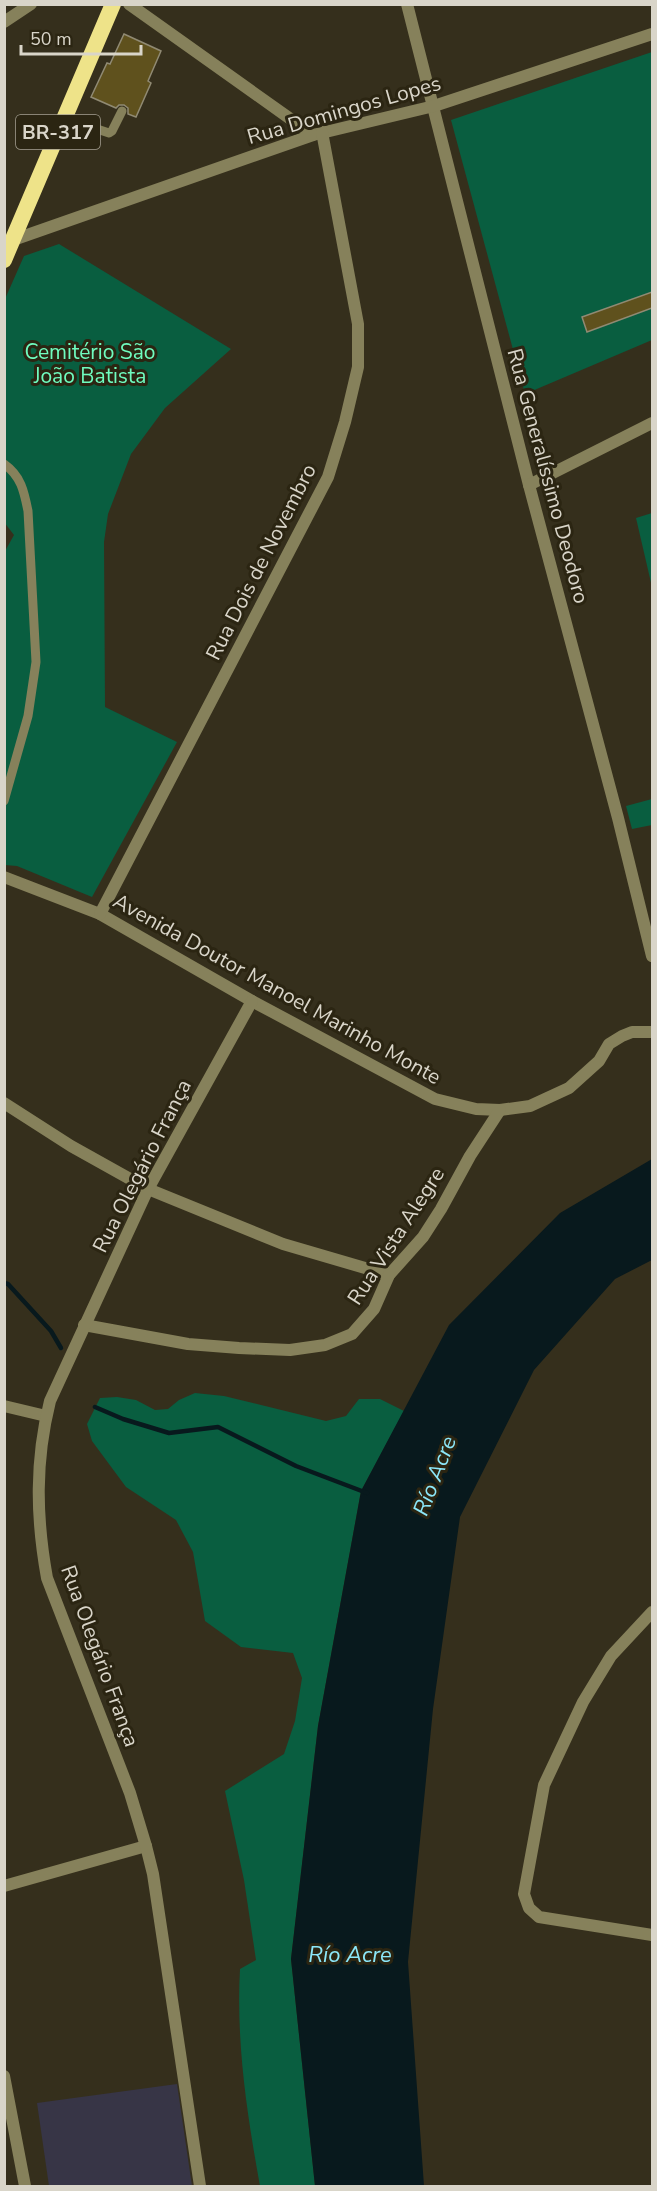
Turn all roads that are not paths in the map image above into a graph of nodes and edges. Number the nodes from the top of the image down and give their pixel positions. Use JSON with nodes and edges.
{"nodes":[{"id":1,"x":32,"y":4,"type":"edge"},
{"id":2,"x":113,"y":4,"type":"edge"},
{"id":3,"x":129,"y":4,"type":"edge"},
{"id":4,"x":407,"y":4,"type":"edge"},
{"id":5,"x":4,"y":22,"type":"edge"},
{"id":6,"x":652,"y":34,"type":"edge"},
{"id":7,"x":434,"y":106,"type":"junction"},
{"id":8,"x":122,"y":111,"type":"dead end"},
{"id":9,"x":64,"y":118,"type":"junction"},
{"id":10,"x":318,"y":134,"type":"junction"},
{"id":11,"x":13,"y":240,"type":"junction"},
{"id":12,"x":4,"y":260,"type":"edge"},
{"id":13,"x":652,"y":423,"type":"edge"},
{"id":14,"x":4,"y":464,"type":"edge"},
{"id":15,"x":529,"y":485,"type":"junction"},
{"id":16,"x":4,"y":801,"type":"edge"},
{"id":17,"x":4,"y":877,"type":"edge"},
{"id":18,"x":100,"y":914,"type":"junction"},
{"id":19,"x":652,"y":956,"type":"edge"},
{"id":20,"x":252,"y":1001,"type":"junction"},
{"id":21,"x":652,"y":1032,"type":"edge"},
{"id":22,"x":4,"y":1102,"type":"edge"},
{"id":23,"x":500,"y":1110,"type":"junction"},
{"id":24,"x":148,"y":1189,"type":"junction"},
{"id":25,"x":389,"y":1275,"type":"junction"},
{"id":26,"x":84,"y":1325,"type":"junction"},
{"id":27,"x":4,"y":1406,"type":"edge"},
{"id":28,"x":46,"y":1416,"type":"junction"},
{"id":29,"x":652,"y":1612,"type":"edge"},
{"id":30,"x":146,"y":1846,"type":"junction"},
{"id":31,"x":4,"y":1886,"type":"edge"},
{"id":32,"x":652,"y":1935,"type":"edge"},
{"id":33,"x":4,"y":2076,"type":"edge"},
{"id":34,"x":25,"y":2187,"type":"edge"},
{"id":35,"x":200,"y":2187,"type":"edge"}],
"edges":[{"from":1,"to":5,"type":"street"},
{"from":2,"to":9,"type":"highway","number":"BR-317"},
{"from":3,"to":10,"type":"street"},
{"from":4,"to":7,"type":"street","name":"Rua Generalíssimo Deodoro"},
{"from":6,"to":7,"type":"street","name":"Rua Domingos Lopes"},
{"from":7,"to":10,"type":"street","name":"Rua Domingos Lopes"},
{"from":7,"to":15,"type":"street","name":"Rua Generalíssimo Deodoro"},
{"from":8,"to":9,"type":"lane"},
{"from":9,"to":11,"type":"highway","number":"BR-317"},
{"from":10,"to":11,"type":"street","name":"Rua Domingos Lopes"},
{"from":10,"to":18,"type":"street","name":"Rua Dois de Novembro"},
{"from":11,"to":12,"type":"highway","number":"BR-317"},
{"from":13,"to":15,"type":"street"},
{"from":14,"to":16,"type":"lane"},
{"from":15,"to":19,"type":"street","name":"Rua Generalíssimo Deodoro"},
{"from":17,"to":18,"type":"street","name":"Avenida Doutor Manoel Marinho Monte"},
{"from":18,"to":20,"type":"street","name":"Avenida Doutor Manoel Marinho Monte"},
{"from":20,"to":23,"type":"street","name":"Avenida Doutor Manoel Marinho Monte"},
{"from":20,"to":24,"type":"street","name":"Rua Olegário França"},
{"from":21,"to":23,"type":"street","name":"Avenida Doutor Manoel Marinho Monte"},
{"from":22,"to":24,"type":"street"},
{"from":23,"to":25,"type":"street","name":"Rua Vista Alegre"},
{"from":24,"to":25,"type":"street"},
{"from":24,"to":26,"type":"street","name":"Rua Olegário França"},
{"from":25,"to":26,"type":"street","name":"Rua Vista Alegre"},
{"from":26,"to":28,"type":"street","name":"Rua Olegário França"},
{"from":27,"to":28,"type":"street"},
{"from":28,"to":30,"type":"street","name":"Rua Olegário França"},
{"from":29,"to":32,"type":"street"},
{"from":30,"to":31,"type":"street"},
{"from":30,"to":35,"type":"street","name":"Rua Olegário França"},
{"from":33,"to":34,"type":"street"}]}
